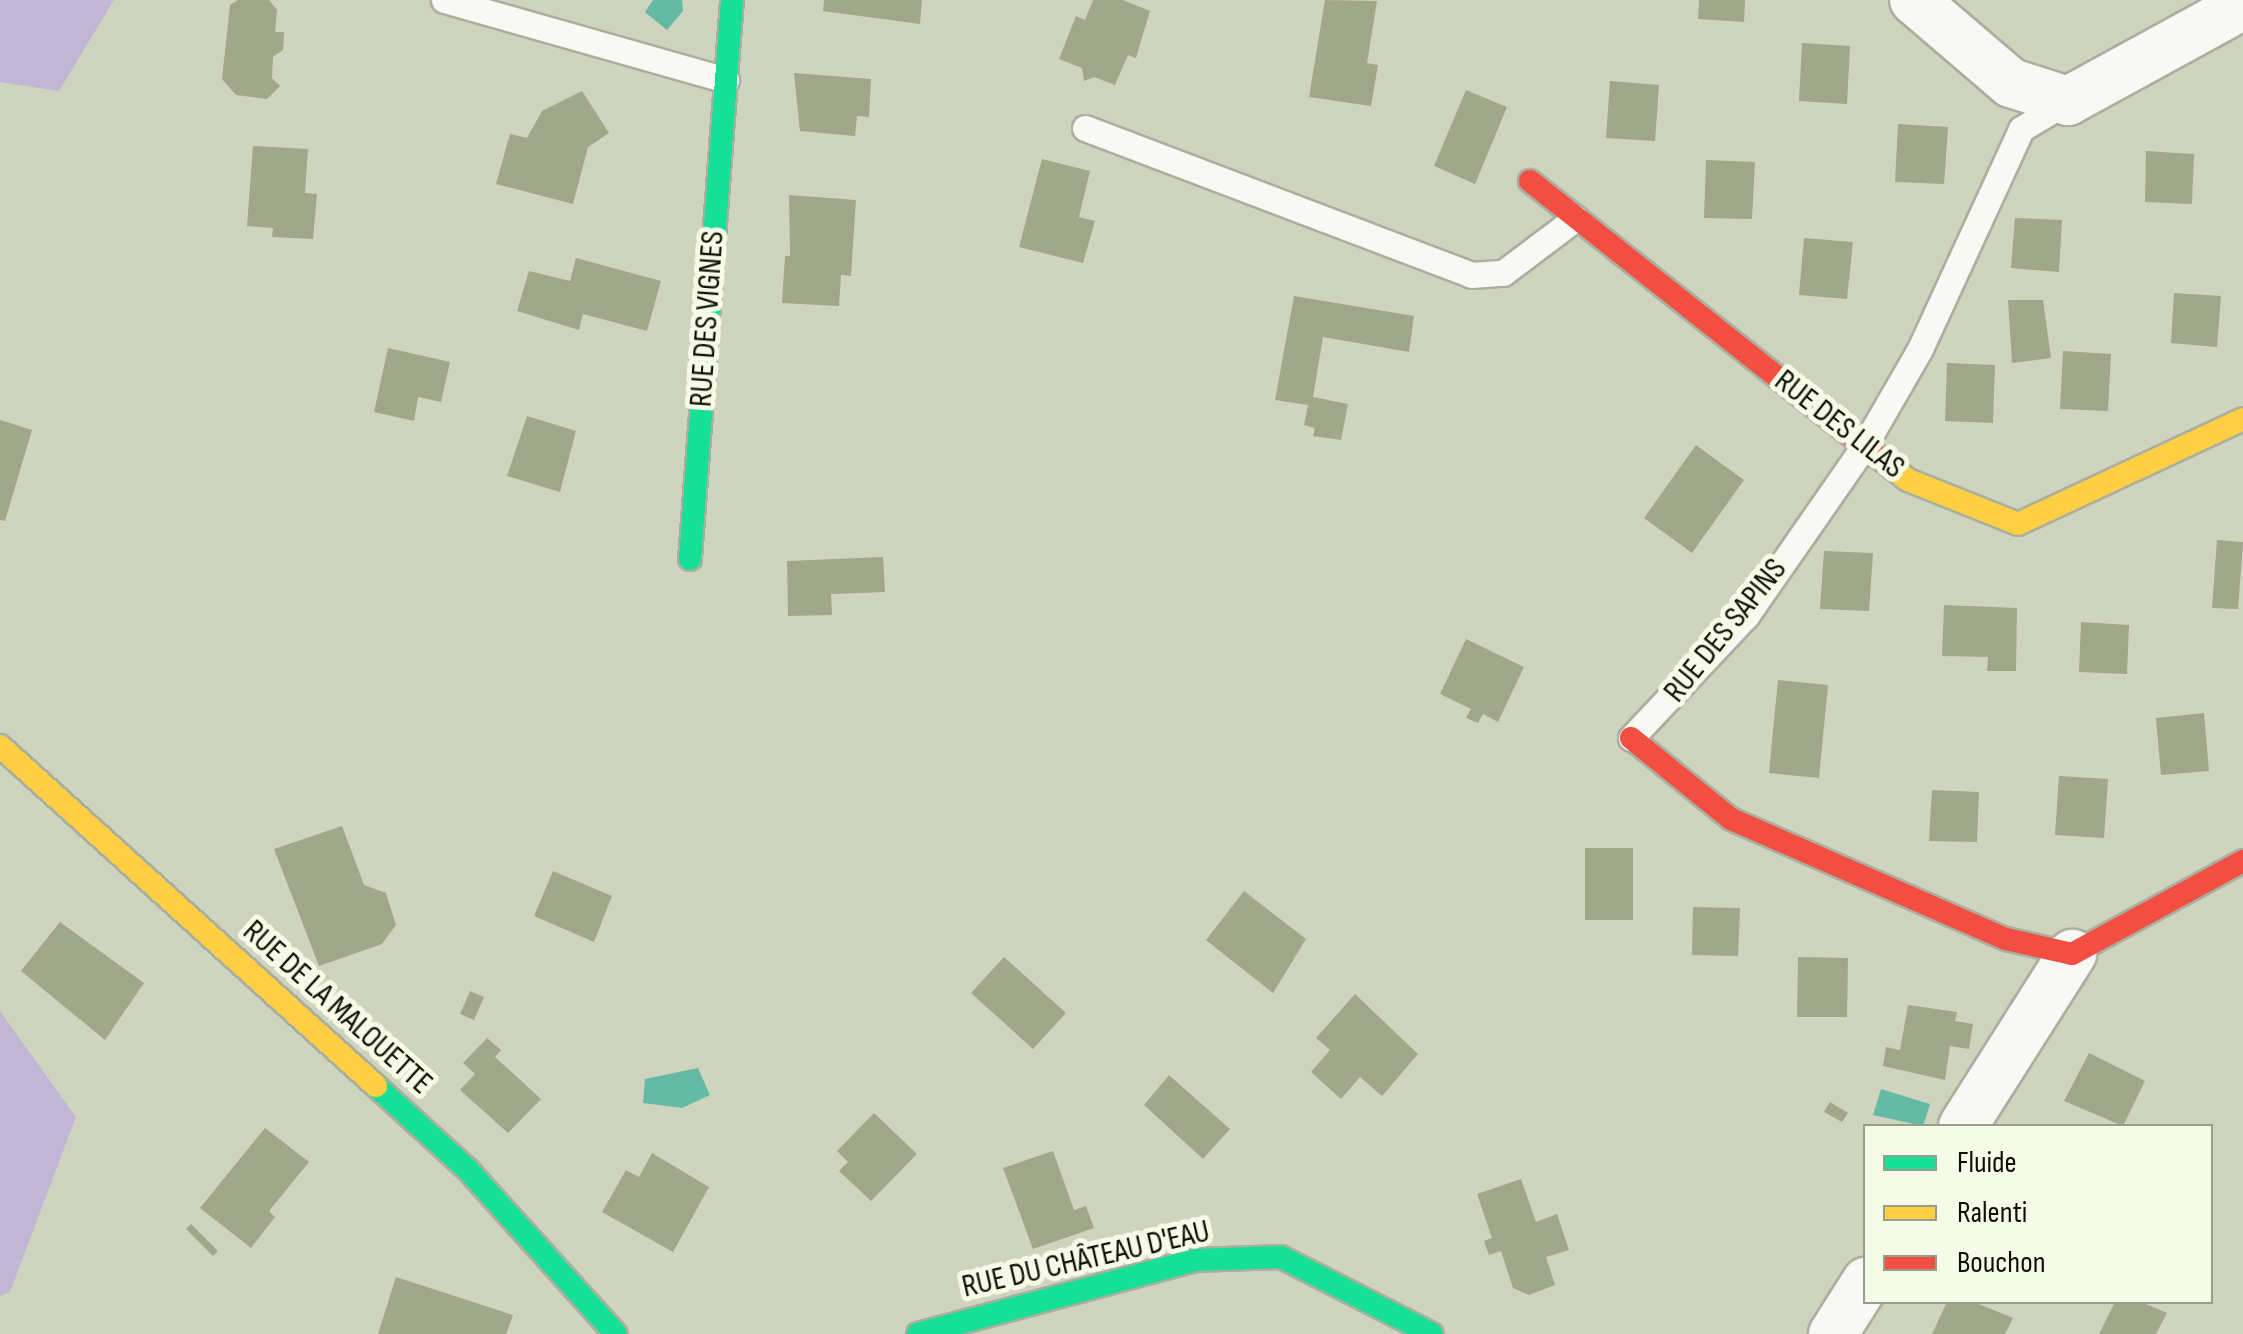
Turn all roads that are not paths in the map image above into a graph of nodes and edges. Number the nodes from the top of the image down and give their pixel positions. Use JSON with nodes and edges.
{"nodes":[{"id":1,"x":444,"y":0,"type":"edge"},
{"id":2,"x":732,"y":0,"type":"edge"},
{"id":3,"x":1914,"y":0,"type":"edge"},
{"id":4,"x":2243,"y":5,"type":"edge"},
{"id":5,"x":726,"y":80,"type":"junction"},
{"id":6,"x":2068,"y":101,"type":"junction"},
{"id":7,"x":1084,"y":128,"type":"dead end"},
{"id":8,"x":1530,"y":182,"type":"dead end"},
{"id":9,"x":1576,"y":218,"type":"junction"},
{"id":10,"x":2243,"y":419,"type":"edge"},
{"id":11,"x":1864,"y":446,"type":"junction"},
{"id":12,"x":690,"y":559,"type":"dead end"},
{"id":13,"x":1630,"y":738,"type":"joint"},
{"id":14,"x":0,"y":746,"type":"edge"},
{"id":15,"x":2243,"y":860,"type":"edge"},
{"id":16,"x":2072,"y":954,"type":"junction"},
{"id":17,"x":1965,"y":1124,"type":"edge"},
{"id":18,"x":1863,"y":1287,"type":"edge"},
{"id":19,"x":616,"y":1334,"type":"edge"},
{"id":20,"x":918,"y":1334,"type":"edge"},
{"id":21,"x":1432,"y":1334,"type":"edge"},
{"id":22,"x":1833,"y":1334,"type":"edge"}],
"edges":[{"from":1,"to":5,"type":"lane"},
{"from":2,"to":5,"type":"street","name":"RUE DES VIGNES"},
{"from":3,"to":6,"type":"street"},
{"from":4,"to":6,"type":"street"},
{"from":5,"to":12,"type":"street","name":"RUE DES VIGNES"},
{"from":6,"to":11,"type":"lane","name":"RUE DES SAPINS"},
{"from":7,"to":9,"type":"lane"},
{"from":8,"to":9,"type":"street","name":"RUE DES LILAS"},
{"from":9,"to":11,"type":"street","name":"RUE DES LILAS"},
{"from":10,"to":11,"type":"street","name":"RUE DES LILAS"},
{"from":11,"to":13,"type":"lane","name":"RUE DES SAPINS"},
{"from":13,"to":16,"type":"street","name":"RUE DES SAPINS"},
{"from":14,"to":19,"type":"street","name":"RUE DE LA MALOUETTE"},
{"from":15,"to":16,"type":"street"},
{"from":16,"to":17,"type":"street"},
{"from":18,"to":22,"type":"street"},
{"from":20,"to":21,"type":"street","name":"RUE DU CHÂTEAU D'EAU"}]}
